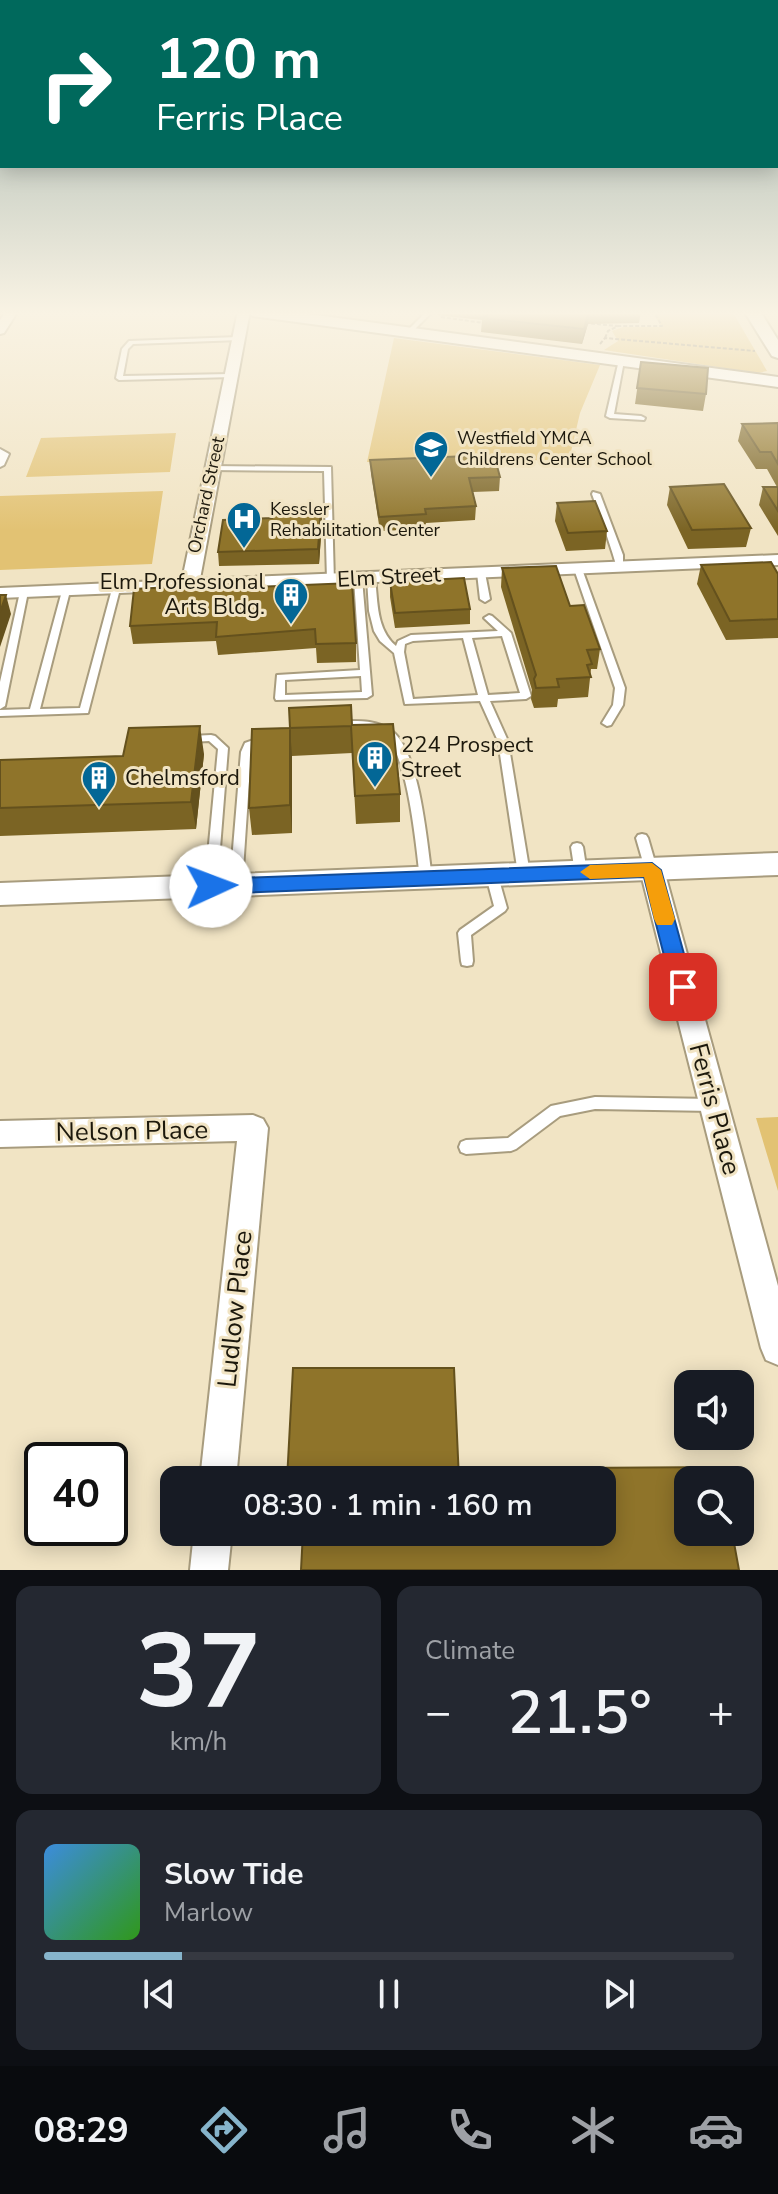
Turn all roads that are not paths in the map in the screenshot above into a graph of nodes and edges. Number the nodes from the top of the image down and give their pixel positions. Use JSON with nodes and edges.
{"nodes":[{"id":1,"x":229,"y":384,"type":"edge"},
{"id":2,"x":616,"y":384,"type":"edge"},
{"id":3,"x":641,"y":418,"type":"dead end"},
{"id":4,"x":0,"y":451,"type":"edge"},
{"id":5,"x":0,"y":465,"type":"edge"},
{"id":6,"x":212,"y":468,"type":"junction"},
{"id":7,"x":596,"y":494,"type":"dead end"},
{"id":8,"x":771,"y":564,"type":"edge"},
{"id":9,"x":620,"y":566,"type":"junction"},
{"id":10,"x":578,"y":569,"type":"junction"},
{"id":11,"x":481,"y":573,"type":"junction"},
{"id":12,"x":364,"y":579,"type":"junction"},
{"id":13,"x":331,"y":580,"type":"junction"},
{"id":14,"x":190,"y":586,"type":"junction"},
{"id":15,"x":116,"y":589,"type":"junction"},
{"id":16,"x":66,"y":591,"type":"junction"},
{"id":17,"x":24,"y":592,"type":"junction"},
{"id":18,"x":0,"y":593,"type":"edge"},
{"id":19,"x":485,"y":599,"type":"dead end"},
{"id":20,"x":489,"y":618,"type":"dead end"},
{"id":21,"x":506,"y":633,"type":"junction"},
{"id":22,"x":467,"y":635,"type":"junction"},
{"id":23,"x":399,"y":652,"type":"junction"},
{"id":24,"x":366,"y":673,"type":"junction"},
{"id":25,"x":2,"y":686,"type":"edge"},
{"id":26,"x":484,"y":698,"type":"junction"},
{"id":27,"x":0,"y":706,"type":"edge"},
{"id":28,"x":34,"y":712,"type":"junction"},
{"id":29,"x":0,"y":713,"type":"edge"},
{"id":30,"x":607,"y":723,"type":"dead end"},
{"id":31,"x":323,"y":725,"type":"edge"},
{"id":32,"x":184,"y":739,"type":"edge"},
{"id":33,"x":273,"y":739,"type":"edge"},
{"id":34,"x":642,"y":838,"type":"dead end"},
{"id":35,"x":778,"y":864,"type":"edge"},
{"id":36,"x":652,"y":870,"type":"junction"},
{"id":37,"x":524,"y":875,"type":"junction"},
{"id":38,"x":492,"y":876,"type":"junction"},
{"id":39,"x":426,"y":878,"type":"junction"},
{"id":40,"x":223,"y":886,"type":"junction"},
{"id":41,"x":0,"y":894,"type":"edge"},
{"id":42,"x":467,"y":961,"type":"dead end"},
{"id":43,"x":714,"y":1105,"type":"junction"},
{"id":44,"x":0,"y":1134,"type":"edge"},
{"id":45,"x":252,"y":1139,"type":"joint"},
{"id":46,"x":466,"y":1147,"type":"dead end"},
{"id":47,"x":778,"y":1348,"type":"edge"},
{"id":48,"x":219,"y":1466,"type":"edge"},
{"id":49,"x":212,"y":1546,"type":"edge"},
{"id":50,"x":209,"y":1570,"type":"edge"}],
"edges":[{"from":1,"to":6,"type":"street","name":"Orchard Street"},
{"from":2,"to":3,"type":"lane"},
{"from":4,"to":5,"type":"lane"},
{"from":6,"to":13,"type":"lane"},
{"from":6,"to":14,"type":"street","name":"Orchard Street"},
{"from":7,"to":9,"type":"lane"},
{"from":8,"to":9,"type":"street","name":"Elm Street"},
{"from":9,"to":10,"type":"street","name":"Elm Street"},
{"from":10,"to":11,"type":"street","name":"Elm Street"},
{"from":10,"to":30,"type":"lane"},
{"from":11,"to":12,"type":"street","name":"Elm Street"},
{"from":11,"to":19,"type":"lane"},
{"from":12,"to":13,"type":"street","name":"Elm Street"},
{"from":12,"to":23,"type":"lane"},
{"from":12,"to":24,"type":"lane"},
{"from":13,"to":14,"type":"street","name":"Elm Street"},
{"from":14,"to":15,"type":"street","name":"Elm Street"},
{"from":15,"to":16,"type":"street","name":"Elm Street"},
{"from":15,"to":28,"type":"lane"},
{"from":16,"to":17,"type":"street","name":"Elm Street"},
{"from":16,"to":28,"type":"lane"},
{"from":17,"to":18,"type":"street","name":"Elm Street"},
{"from":17,"to":25,"type":"lane"},
{"from":20,"to":21,"type":"lane"},
{"from":21,"to":22,"type":"lane"},
{"from":21,"to":26,"type":"lane"},
{"from":22,"to":23,"type":"lane"},
{"from":22,"to":26,"type":"lane"},
{"from":23,"to":26,"type":"lane"},
{"from":24,"to":24,"type":"lane"},
{"from":25,"to":27,"type":"lane"},
{"from":26,"to":37,"type":"lane"},
{"from":28,"to":29,"type":"lane"},
{"from":31,"to":39,"type":"lane"},
{"from":32,"to":40,"type":"lane"},
{"from":33,"to":40,"type":"lane"},
{"from":34,"to":36,"type":"lane"},
{"from":35,"to":36,"type":"street"},
{"from":36,"to":37,"type":"street"},
{"from":36,"to":43,"type":"street","name":"Ferris Place"},
{"from":37,"to":38,"type":"street"},
{"from":38,"to":39,"type":"street"},
{"from":38,"to":42,"type":"lane"},
{"from":39,"to":40,"type":"street"},
{"from":40,"to":41,"type":"street"},
{"from":43,"to":46,"type":"lane"},
{"from":43,"to":47,"type":"street","name":"Ferris Place"},
{"from":44,"to":45,"type":"street","name":"Nelson Place"},
{"from":45,"to":48,"type":"street","name":"Ludlow Place"},
{"from":49,"to":50,"type":"street"}]}
